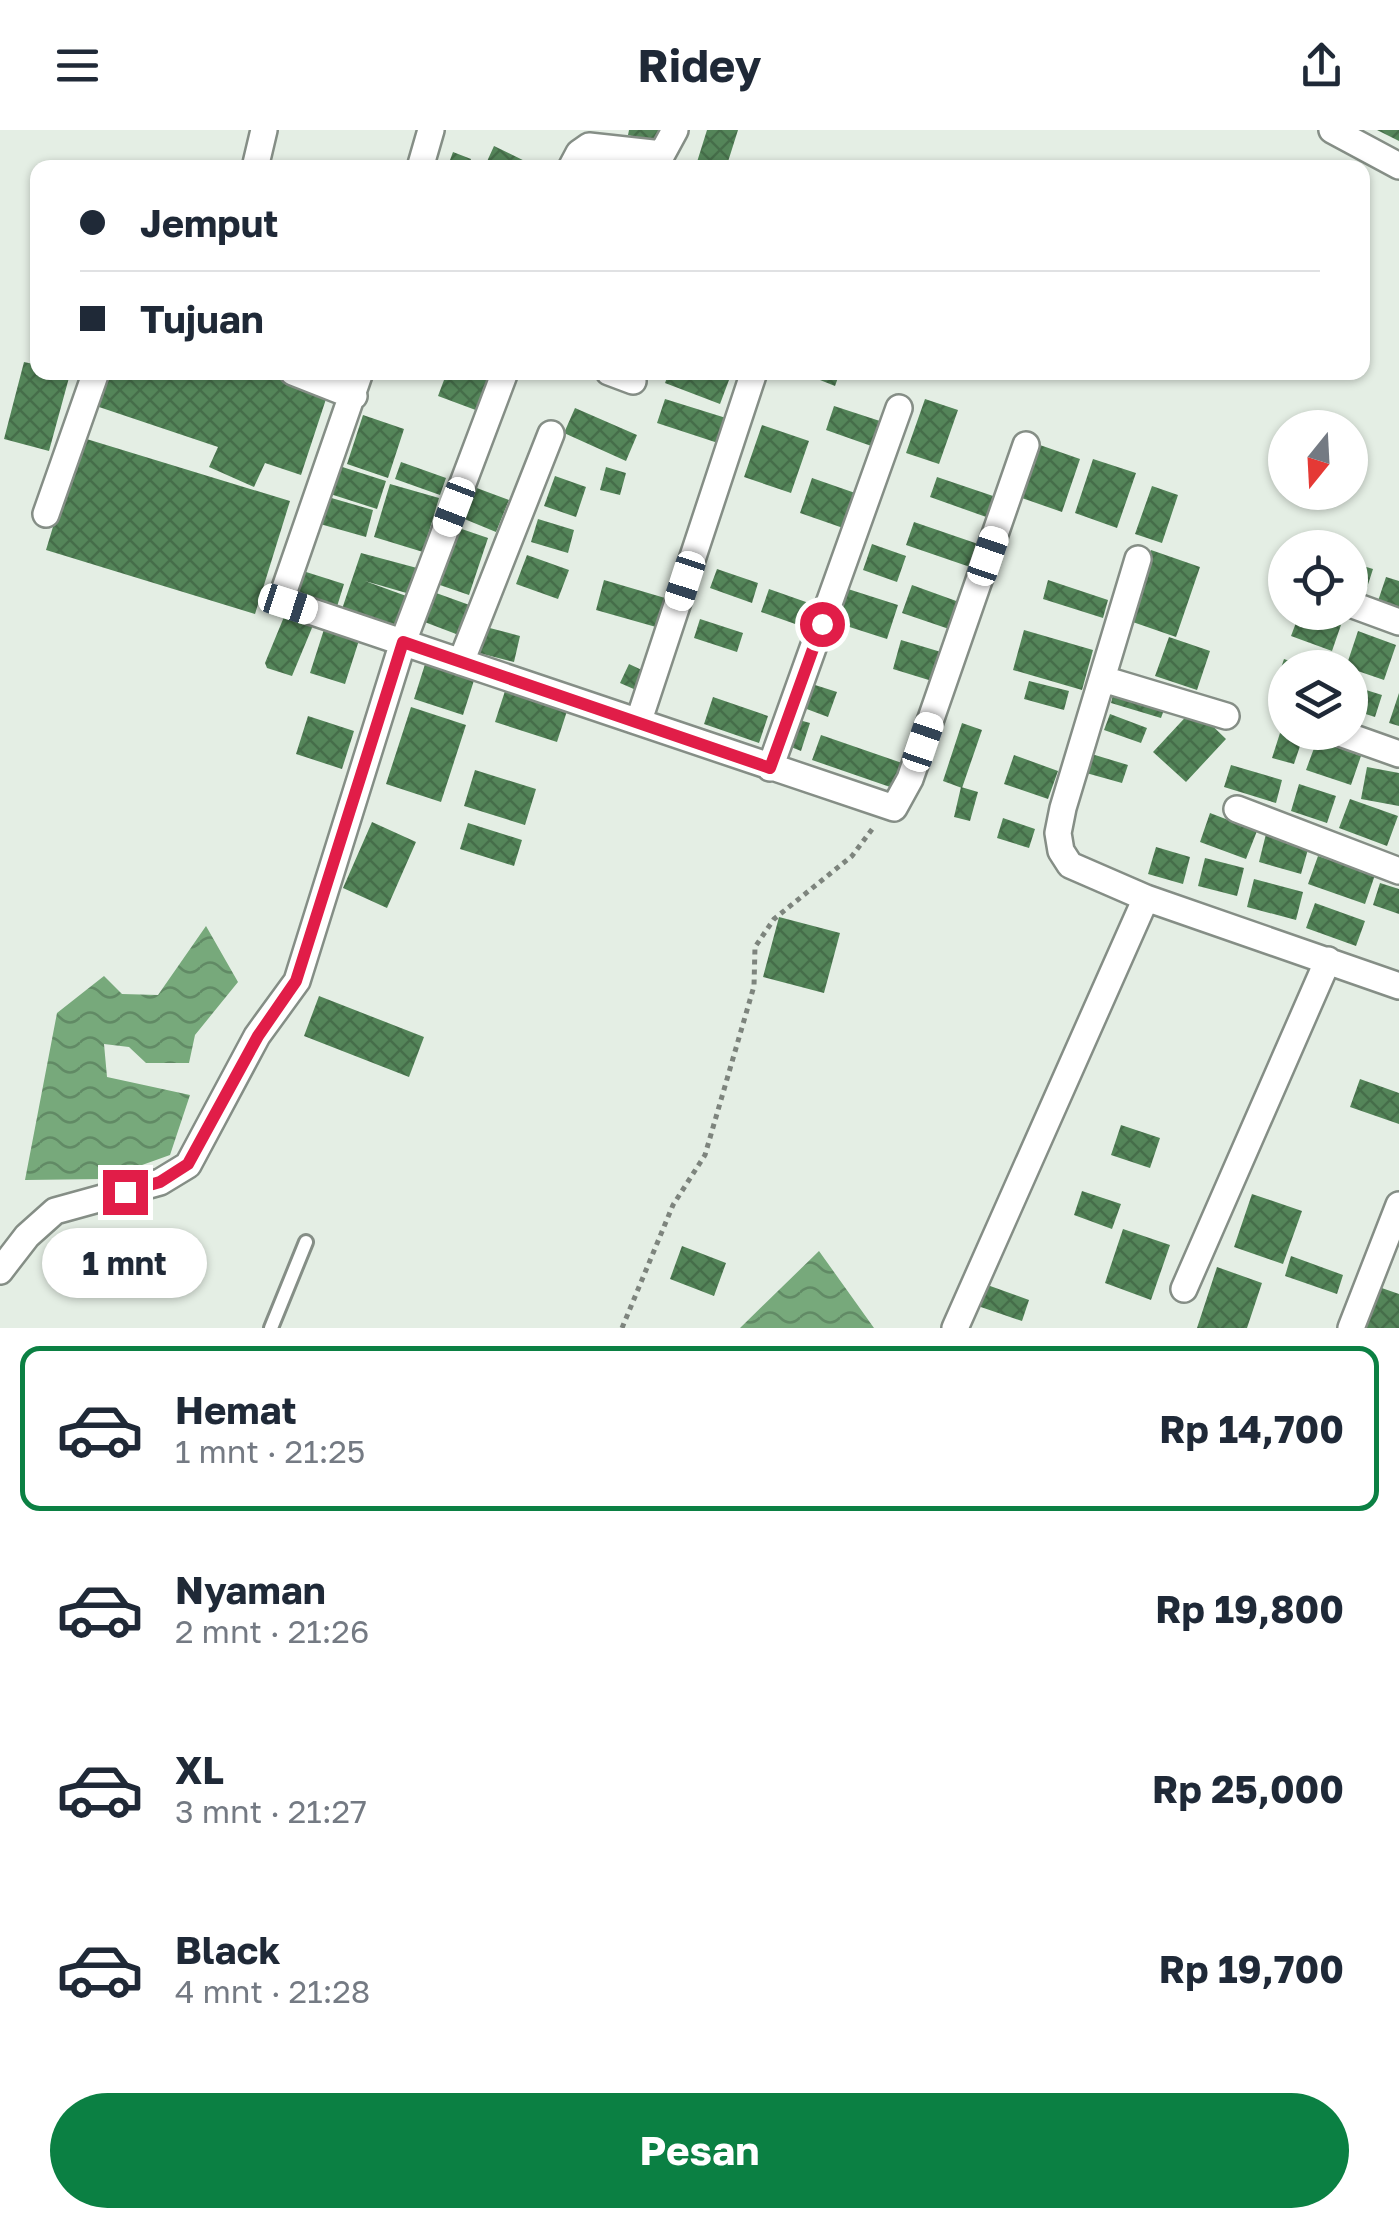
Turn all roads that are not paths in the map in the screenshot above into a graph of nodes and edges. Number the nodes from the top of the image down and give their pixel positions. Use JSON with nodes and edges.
{"nodes":[{"id":1,"x":264,"y":130,"type":"edge"},
{"id":2,"x":431,"y":130,"type":"edge"},
{"id":3,"x":675,"y":130,"type":"edge"},
{"id":4,"x":1332,"y":130,"type":"edge"},
{"id":5,"x":258,"y":160,"type":"edge"},
{"id":6,"x":422,"y":160,"type":"edge"},
{"id":7,"x":575,"y":160,"type":"edge"},
{"id":8,"x":1399,"y":166,"type":"edge"},
{"id":9,"x":93,"y":380,"type":"edge"},
{"id":10,"x":502,"y":380,"type":"edge"},
{"id":11,"x":751,"y":380,"type":"edge"},
{"id":12,"x":357,"y":384,"type":"edge"},
{"id":13,"x":899,"y":408,"type":"dead end"},
{"id":14,"x":551,"y":434,"type":"dead end"},
{"id":15,"x":1026,"y":445,"type":"dead end"},
{"id":16,"x":46,"y":514,"type":"dead end"},
{"id":17,"x":1138,"y":559,"type":"dead end"},
{"id":18,"x":1368,"y":611,"type":"edge"},
{"id":19,"x":1399,"y":622,"type":"edge"},
{"id":20,"x":403,"y":642,"type":"junction"},
{"id":21,"x":461,"y":662,"type":"junction"},
{"id":22,"x":1103,"y":678,"type":"junction"},
{"id":23,"x":1226,"y":716,"type":"dead end"},
{"id":24,"x":639,"y":720,"type":"junction"},
{"id":25,"x":1368,"y":743,"type":"edge"},
{"id":26,"x":1399,"y":754,"type":"edge"},
{"id":27,"x":770,"y":768,"type":"junction"},
{"id":28,"x":1237,"y":808,"type":"dead end"},
{"id":29,"x":1399,"y":871,"type":"edge"},
{"id":30,"x":1146,"y":898,"type":"junction"},
{"id":31,"x":1328,"y":960,"type":"junction"},
{"id":32,"x":1399,"y":986,"type":"edge"},
{"id":33,"x":1399,"y":1205,"type":"edge"},
{"id":34,"x":306,"y":1242,"type":"dead end"},
{"id":35,"x":0,"y":1271,"type":"edge"},
{"id":36,"x":1184,"y":1289,"type":"dead end"},
{"id":37,"x":958,"y":1327,"type":"edge"},
{"id":38,"x":271,"y":1328,"type":"edge"},
{"id":39,"x":1351,"y":1328,"type":"edge"}],
"edges":[{"from":1,"to":5,"type":"street"},
{"from":2,"to":6,"type":"street"},
{"from":3,"to":7,"type":"street"},
{"from":4,"to":8,"type":"street"},
{"from":9,"to":16,"type":"street"},
{"from":10,"to":20,"type":"street"},
{"from":11,"to":24,"type":"street"},
{"from":12,"to":20,"type":"street"},
{"from":13,"to":27,"type":"street"},
{"from":14,"to":21,"type":"street"},
{"from":15,"to":27,"type":"street"},
{"from":17,"to":22,"type":"street"},
{"from":18,"to":19,"type":"street"},
{"from":20,"to":21,"type":"street"},
{"from":20,"to":35,"type":"street"},
{"from":21,"to":24,"type":"street"},
{"from":22,"to":23,"type":"street"},
{"from":22,"to":30,"type":"street"},
{"from":24,"to":27,"type":"street"},
{"from":25,"to":26,"type":"street"},
{"from":28,"to":29,"type":"street"},
{"from":30,"to":31,"type":"street"},
{"from":30,"to":37,"type":"street"},
{"from":31,"to":32,"type":"street"},
{"from":31,"to":36,"type":"street"},
{"from":33,"to":39,"type":"street"},
{"from":34,"to":38,"type":"lane"}]}
